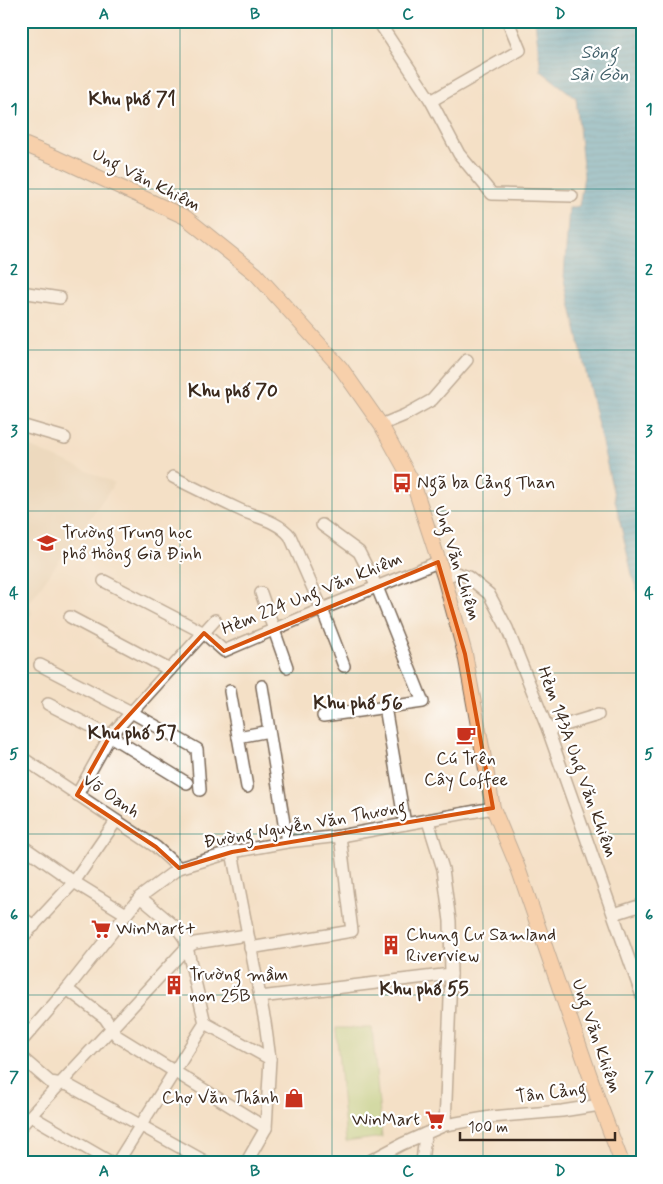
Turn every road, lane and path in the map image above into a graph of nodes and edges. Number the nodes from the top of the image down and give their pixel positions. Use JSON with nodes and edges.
{"nodes":[{"id":1,"x":378,"y":21,"type":"edge"},
{"id":2,"x":508,"y":21,"type":"edge"},
{"id":3,"x":430,"y":101,"type":"junction"},
{"id":4,"x":21,"y":143,"type":"edge"},
{"id":5,"x":572,"y":196,"type":"dead end"},
{"id":6,"x":21,"y":292,"type":"edge"},
{"id":7,"x":60,"y":298,"type":"dead end"},
{"id":8,"x":468,"y":360,"type":"dead end"},
{"id":9,"x":21,"y":425,"type":"edge"},
{"id":10,"x":381,"y":425,"type":"junction"},
{"id":11,"x":65,"y":438,"type":"dead end"},
{"id":12,"x":173,"y":477,"type":"dead end"},
{"id":13,"x":322,"y":525,"type":"dead end"},
{"id":14,"x":438,"y":562,"type":"junction"},
{"id":15,"x":444,"y":577,"type":"junction"},
{"id":16,"x":104,"y":581,"type":"dead end"},
{"id":17,"x":377,"y":587,"type":"junction"},
{"id":18,"x":261,"y":593,"type":"dead end"},
{"id":19,"x":322,"y":609,"type":"junction"},
{"id":20,"x":70,"y":617,"type":"dead end"},
{"id":21,"x":215,"y":620,"type":"dead end"},
{"id":22,"x":274,"y":630,"type":"junction"},
{"id":23,"x":204,"y":633,"type":"junction"},
{"id":24,"x":40,"y":665,"type":"dead end"},
{"id":25,"x":344,"y":666,"type":"dead end"},
{"id":26,"x":287,"y":667,"type":"dead end"},
{"id":27,"x":170,"y":670,"type":"junction"},
{"id":28,"x":262,"y":686,"type":"dead end"},
{"id":29,"x":230,"y":691,"type":"dead end"},
{"id":30,"x":48,"y":704,"type":"dead end"},
{"id":31,"x":385,"y":707,"type":"junction"},
{"id":32,"x":132,"y":712,"type":"junction"},
{"id":33,"x":598,"y":715,"type":"dead end"},
{"id":34,"x":323,"y":716,"type":"dead end"},
{"id":35,"x":548,"y":730,"type":"junction"},
{"id":36,"x":269,"y":731,"type":"junction"},
{"id":37,"x":110,"y":736,"type":"junction"},
{"id":38,"x":238,"y":737,"type":"junction"},
{"id":39,"x":21,"y":757,"type":"edge"},
{"id":40,"x":187,"y":782,"type":"dead end"},
{"id":41,"x":247,"y":787,"type":"dead end"},
{"id":42,"x":200,"y":790,"type":"dead end"},
{"id":43,"x":78,"y":795,"type":"junction"},
{"id":44,"x":494,"y":808,"type":"junction"},
{"id":45,"x":116,"y":821,"type":"junction"},
{"id":46,"x":428,"y":821,"type":"junction"},
{"id":47,"x":405,"y":824,"type":"junction"},
{"id":48,"x":340,"y":836,"type":"junction"},
{"id":49,"x":287,"y":842,"type":"junction"},
{"id":50,"x":21,"y":845,"type":"edge"},
{"id":51,"x":232,"y":852,"type":"junction"},
{"id":52,"x":179,"y":868,"type":"junction"},
{"id":53,"x":74,"y":882,"type":"junction"},
{"id":54,"x":140,"y":897,"type":"junction"},
{"id":55,"x":642,"y":905,"type":"edge"},
{"id":56,"x":126,"y":914,"type":"junction"},
{"id":57,"x":614,"y":914,"type":"junction"},
{"id":58,"x":21,"y":917,"type":"edge"},
{"id":59,"x":34,"y":926,"type":"junction"},
{"id":60,"x":248,"y":935,"type":"junction"},
{"id":61,"x":21,"y":938,"type":"edge"},
{"id":62,"x":188,"y":947,"type":"junction"},
{"id":63,"x":250,"y":948,"type":"junction"},
{"id":64,"x":451,"y":974,"type":"junction"},
{"id":65,"x":67,"y":989,"type":"junction"},
{"id":66,"x":641,"y":991,"type":"edge"},
{"id":67,"x":260,"y":997,"type":"junction"},
{"id":68,"x":205,"y":1023,"type":"junction"},
{"id":69,"x":111,"y":1029,"type":"junction"},
{"id":70,"x":21,"y":1042,"type":"edge"},
{"id":71,"x":21,"y":1057,"type":"edge"},
{"id":72,"x":270,"y":1059,"type":"junction"},
{"id":73,"x":176,"y":1071,"type":"junction"},
{"id":74,"x":60,"y":1084,"type":"junction"},
{"id":75,"x":600,"y":1104,"type":"junction"},
{"id":76,"x":31,"y":1116,"type":"junction"},
{"id":77,"x":140,"y":1125,"type":"junction"},
{"id":78,"x":445,"y":1125,"type":"junction"},
{"id":79,"x":21,"y":1126,"type":"edge"},
{"id":80,"x":266,"y":1128,"type":"junction"},
{"id":81,"x":425,"y":1134,"type":"junction"},
{"id":82,"x":112,"y":1163,"type":"edge"},
{"id":83,"x":117,"y":1163,"type":"edge"},
{"id":84,"x":208,"y":1163,"type":"edge"},
{"id":85,"x":246,"y":1163,"type":"edge"},
{"id":86,"x":366,"y":1163,"type":"edge"},
{"id":87,"x":422,"y":1163,"type":"edge"},
{"id":88,"x":622,"y":1163,"type":"edge"}],
"edges":[{"from":1,"to":3,"type":"street"},
{"from":2,"to":3,"type":"street"},
{"from":3,"to":5,"type":"street"},
{"from":4,"to":10,"type":"main road","name":"Ung Văn Khiêm"},
{"from":6,"to":7,"type":"street"},
{"from":8,"to":10,"type":"street"},
{"from":9,"to":11,"type":"street"},
{"from":10,"to":14,"type":"main road","name":"Ung Văn Khiêm"},
{"from":12,"to":19,"type":"street"},
{"from":13,"to":17,"type":"street"},
{"from":14,"to":15,"type":"main road","name":"Ung Văn Khiêm"},
{"from":14,"to":17,"type":"street","name":"Hẻm 224 Ung Văn Khiêm"},
{"from":15,"to":35,"type":"street","name":"Hẻm 143A Ung Văn Khiêm"},
{"from":15,"to":44,"type":"main road","name":"Ung Văn Khiêm"},
{"from":16,"to":23,"type":"street"},
{"from":17,"to":19,"type":"street","name":"Hẻm 224 Ung Văn Khiêm"},
{"from":17,"to":31,"type":"street"},
{"from":18,"to":22,"type":"street"},
{"from":19,"to":22,"type":"street","name":"Hẻm 224 Ung Văn Khiêm"},
{"from":19,"to":25,"type":"street"},
{"from":20,"to":27,"type":"street"},
{"from":21,"to":23,"type":"street"},
{"from":22,"to":23,"type":"street","name":"Hẻm 224 Ung Văn Khiêm"},
{"from":22,"to":26,"type":"street"},
{"from":23,"to":27,"type":"street"},
{"from":24,"to":32,"type":"street"},
{"from":27,"to":32,"type":"street"},
{"from":28,"to":36,"type":"street"},
{"from":29,"to":38,"type":"street"},
{"from":30,"to":37,"type":"street"},
{"from":31,"to":34,"type":"street"},
{"from":31,"to":47,"type":"street"},
{"from":32,"to":37,"type":"street"},
{"from":32,"to":42,"type":"street"},
{"from":33,"to":35,"type":"street"},
{"from":35,"to":57,"type":"street","name":"Hẻm 143A Ung Văn Khiêm"},
{"from":36,"to":38,"type":"street"},
{"from":36,"to":49,"type":"street"},
{"from":37,"to":40,"type":"street"},
{"from":37,"to":43,"type":"street"},
{"from":38,"to":41,"type":"street"},
{"from":39,"to":43,"type":"street","name":"Võ Oanh"},
{"from":43,"to":45,"type":"street","name":"Võ Oanh"},
{"from":44,"to":46,"type":"street","name":"Đường Nguyễn Văn Thương"},
{"from":44,"to":75,"type":"main road","name":"Ung Văn Khiêm"},
{"from":45,"to":52,"type":"street","name":"Võ Oanh"},
{"from":45,"to":53,"type":"street"},
{"from":46,"to":47,"type":"street","name":"Đường Nguyễn Văn Thương"},
{"from":46,"to":64,"type":"street"},
{"from":47,"to":48,"type":"street","name":"Đường Nguyễn Văn Thương"},
{"from":48,"to":49,"type":"street","name":"Đường Nguyễn Văn Thương"},
{"from":48,"to":63,"type":"street"},
{"from":49,"to":51,"type":"street","name":"Đường Nguyễn Văn Thương"},
{"from":50,"to":53,"type":"street"},
{"from":51,"to":52,"type":"street","name":"Đường Nguyễn Văn Thương"},
{"from":51,"to":60,"type":"street"},
{"from":52,"to":54,"type":"street","name":"Đường Nguyễn Văn Thương"},
{"from":53,"to":56,"type":"street"},
{"from":53,"to":59,"type":"street"},
{"from":54,"to":56,"type":"street","name":"Đường Nguyễn Văn Thương"},
{"from":54,"to":62,"type":"street"},
{"from":55,"to":57,"type":"street"},
{"from":56,"to":65,"type":"street","name":"Đường Nguyễn Văn Thương"},
{"from":57,"to":66,"type":"street","name":"Hẻm 143A Ung Văn Khiêm"},
{"from":58,"to":59,"type":"street"},
{"from":59,"to":61,"type":"street"},
{"from":60,"to":62,"type":"street"},
{"from":60,"to":63,"type":"street"},
{"from":62,"to":68,"type":"street"},
{"from":62,"to":69,"type":"street"},
{"from":63,"to":67,"type":"street"},
{"from":64,"to":67,"type":"street"},
{"from":64,"to":78,"type":"street"},
{"from":65,"to":69,"type":"street"},
{"from":65,"to":70,"type":"street","name":"Đường Nguyễn Văn Thương"},
{"from":67,"to":72,"type":"street"},
{"from":68,"to":72,"type":"street"},
{"from":68,"to":73,"type":"street"},
{"from":69,"to":73,"type":"street"},
{"from":69,"to":74,"type":"street"},
{"from":71,"to":74,"type":"street"},
{"from":72,"to":80,"type":"street"},
{"from":73,"to":77,"type":"street"},
{"from":73,"to":80,"type":"street"},
{"from":74,"to":76,"type":"street"},
{"from":74,"to":77,"type":"street"},
{"from":75,"to":78,"type":"street","name":"Tân Cảng"},
{"from":75,"to":88,"type":"main road","name":"Ung Văn Khiêm"},
{"from":76,"to":79,"type":"street"},
{"from":76,"to":82,"type":"street"},
{"from":77,"to":83,"type":"street"},
{"from":77,"to":84,"type":"street"},
{"from":78,"to":81,"type":"street","name":"Tân Cảng"},
{"from":80,"to":85,"type":"street"},
{"from":81,"to":86,"type":"street","name":"Tân Cảng"},
{"from":81,"to":87,"type":"street"}]}
